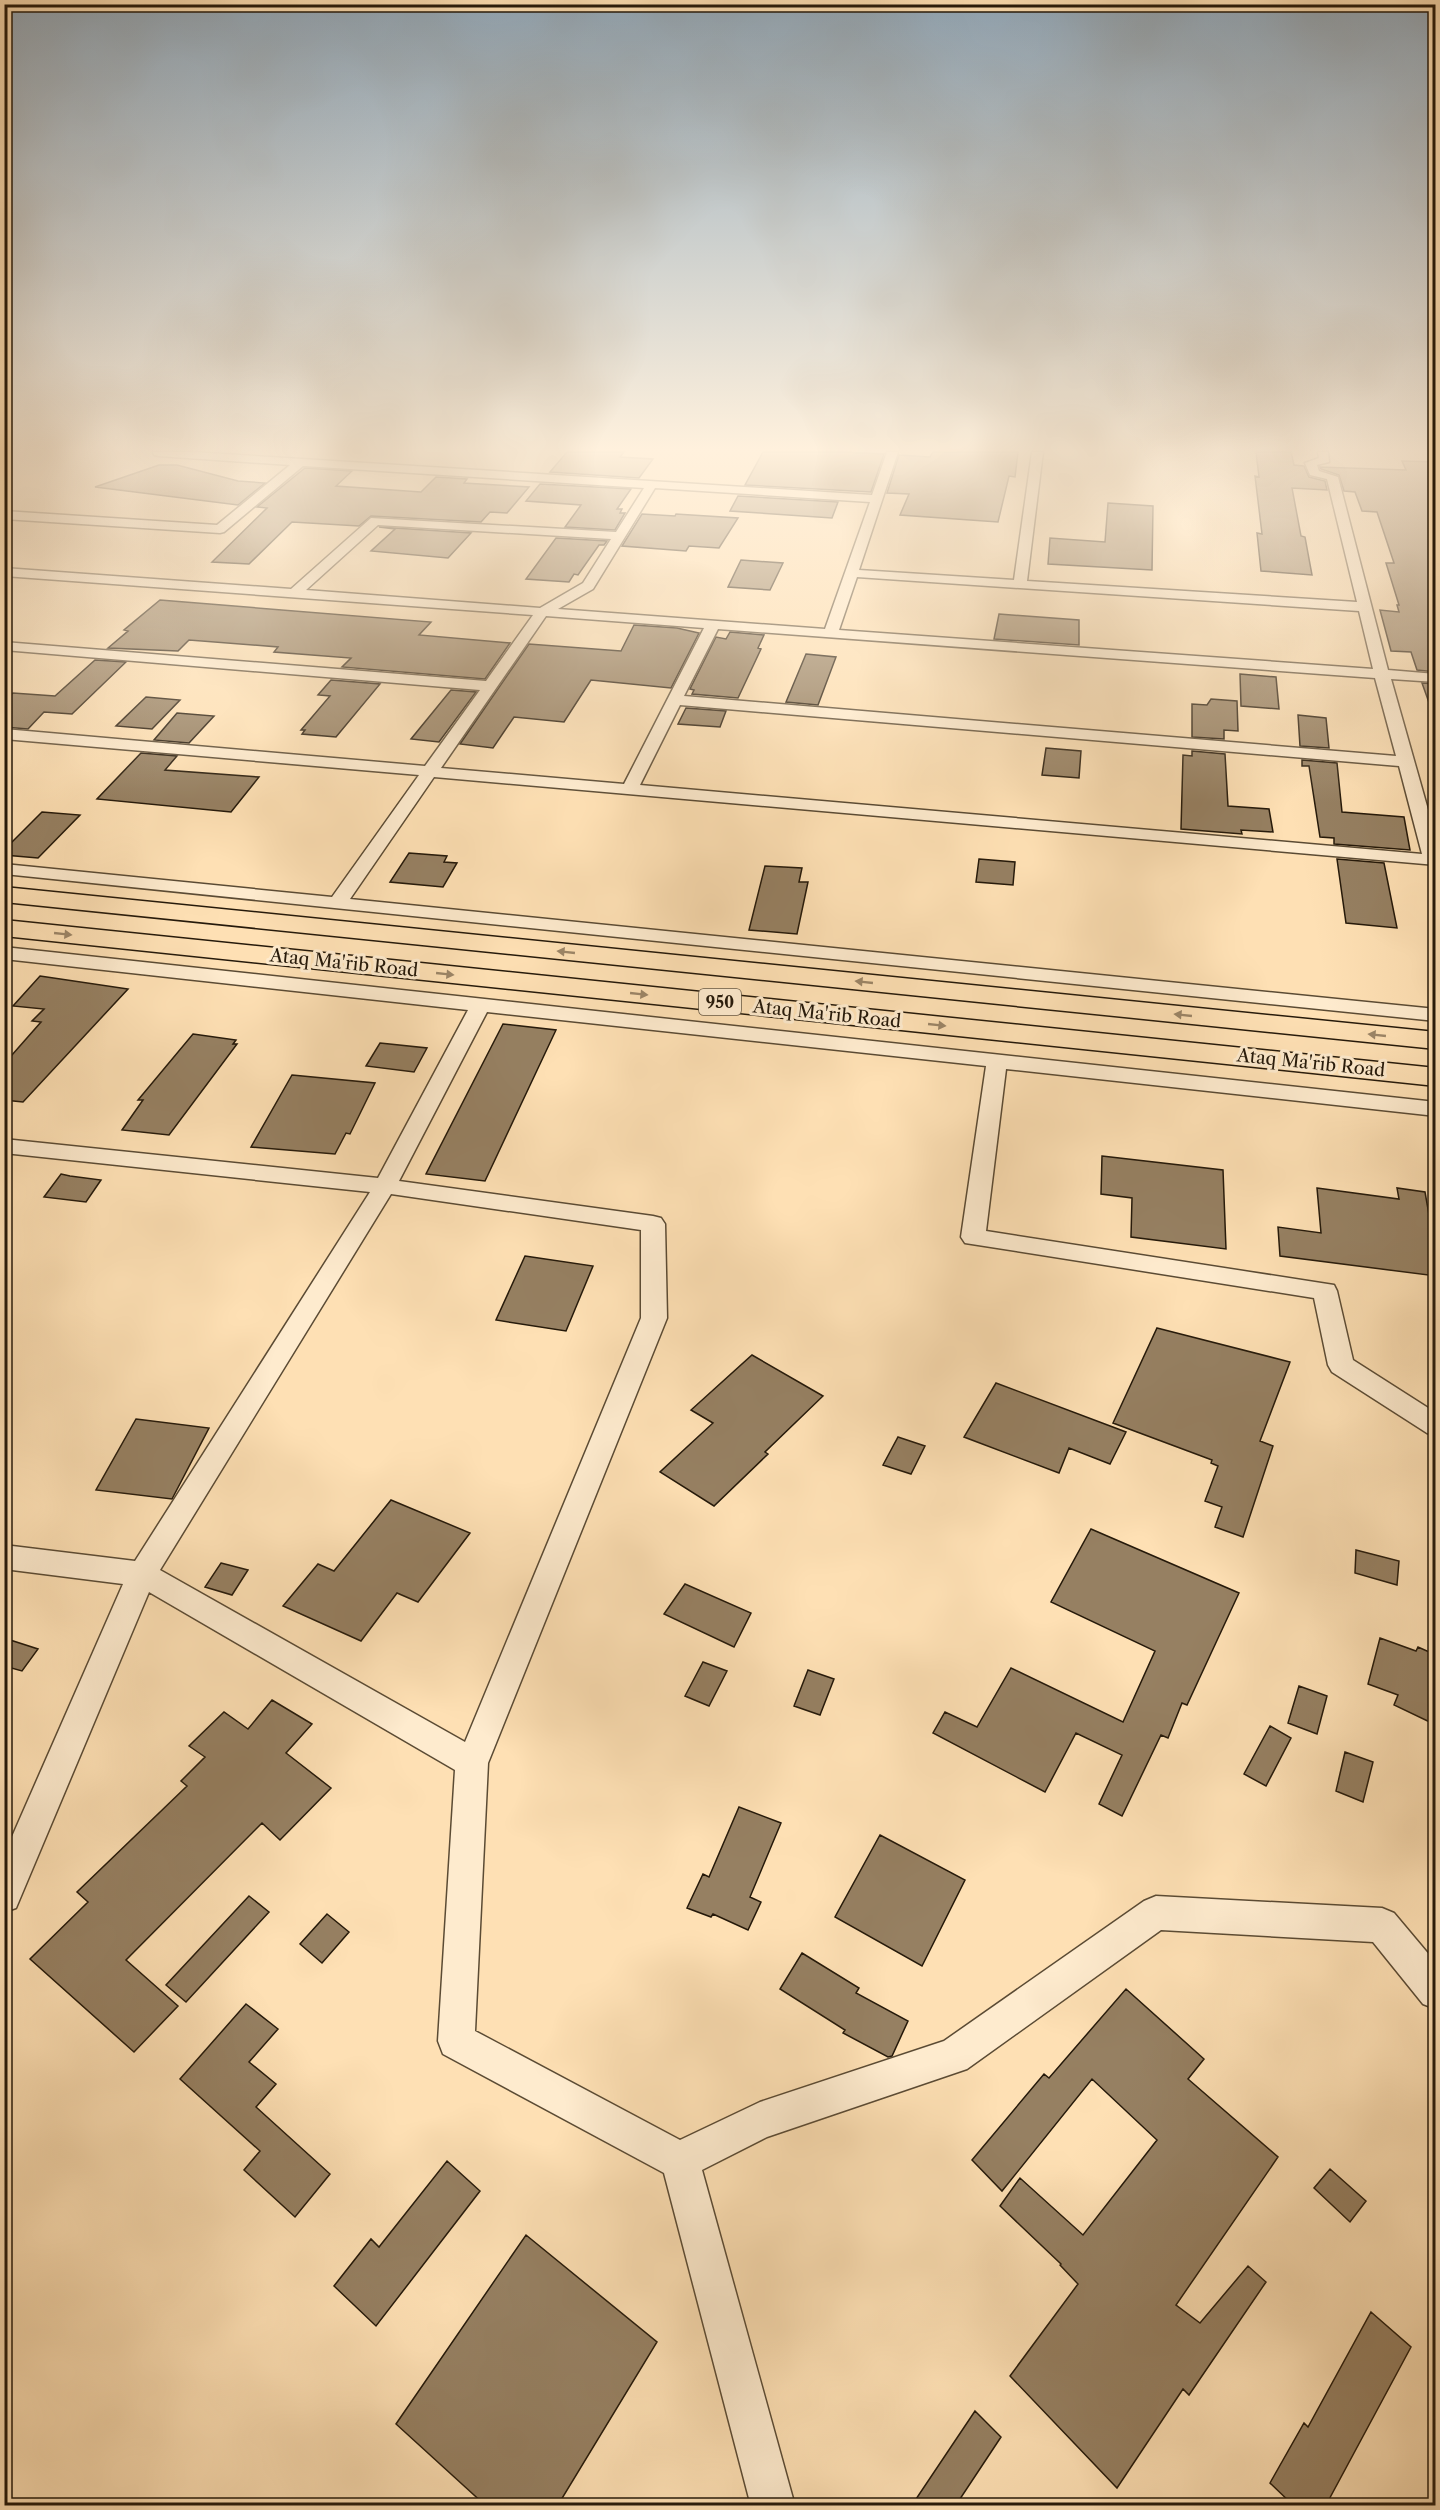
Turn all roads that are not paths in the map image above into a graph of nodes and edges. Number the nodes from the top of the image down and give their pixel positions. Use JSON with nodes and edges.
{"nodes":[{"id":1,"x":322,"y":569,"type":"edge"},
{"id":2,"x":598,"y":569,"type":"edge"},
{"id":3,"x":853,"y":569,"type":"edge"},
{"id":4,"x":1022,"y":569,"type":"edge"},
{"id":5,"x":1355,"y":569,"type":"edge"},
{"id":6,"x":4,"y":572,"type":"edge"},
{"id":7,"x":852,"y":573,"type":"junction"},
{"id":8,"x":1020,"y":584,"type":"junction"},
{"id":9,"x":295,"y":593,"type":"junction"},
{"id":10,"x":1365,"y":607,"type":"junction"},
{"id":11,"x":542,"y":612,"type":"junction"},
{"id":12,"x":713,"y":625,"type":"junction"},
{"id":13,"x":831,"y":633,"type":"junction"},
{"id":14,"x":4,"y":646,"type":"edge"},
{"id":15,"x":1382,"y":675,"type":"junction"},
{"id":16,"x":1436,"y":678,"type":"edge"},
{"id":17,"x":491,"y":686,"type":"junction"},
{"id":18,"x":675,"y":700,"type":"junction"},
{"id":19,"x":4,"y":734,"type":"edge"},
{"id":20,"x":1406,"y":762,"type":"junction"},
{"id":21,"x":430,"y":773,"type":"junction"},
{"id":22,"x":629,"y":790,"type":"junction"},
{"id":23,"x":4,"y":869,"type":"edge"},
{"id":24,"x":4,"y":894,"type":"edge"},
{"id":25,"x":338,"y":902,"type":"junction"},
{"id":26,"x":4,"y":928,"type":"edge"},
{"id":27,"x":4,"y":953,"type":"edge"},
{"id":28,"x":1073,"y":991,"type":"junction"},
{"id":29,"x":480,"y":1006,"type":"junction"},
{"id":30,"x":1436,"y":1015,"type":"edge"},
{"id":31,"x":1235,"y":1020,"type":"junction"},
{"id":32,"x":1436,"y":1041,"type":"edge"},
{"id":33,"x":1243,"y":1056,"type":"junction"},
{"id":34,"x":998,"y":1062,"type":"junction"},
{"id":35,"x":1436,"y":1077,"type":"edge"},
{"id":36,"x":1436,"y":1109,"type":"edge"},
{"id":37,"x":4,"y":1146,"type":"edge"},
{"id":38,"x":385,"y":1186,"type":"junction"},
{"id":39,"x":1436,"y":1426,"type":"edge"},
{"id":40,"x":4,"y":1557,"type":"edge"},
{"id":41,"x":141,"y":1574,"type":"junction"},
{"id":42,"x":472,"y":1763,"type":"junction"},
{"id":43,"x":4,"y":1896,"type":"edge"},
{"id":44,"x":1436,"y":1991,"type":"edge"},
{"id":45,"x":680,"y":2161,"type":"junction"},
{"id":46,"x":773,"y":2505,"type":"edge"}],
"edges":[{"from":1,"to":9,"type":"street"},
{"from":2,"to":11,"type":"street"},
{"from":3,"to":7,"type":"street"},
{"from":4,"to":8,"type":"street"},
{"from":5,"to":10,"type":"street"},
{"from":6,"to":9,"type":"street"},
{"from":7,"to":8,"type":"street"},
{"from":7,"to":13,"type":"street"},
{"from":8,"to":10,"type":"street"},
{"from":9,"to":11,"type":"street"},
{"from":10,"to":15,"type":"street"},
{"from":11,"to":12,"type":"street"},
{"from":11,"to":17,"type":"street"},
{"from":12,"to":13,"type":"street"},
{"from":12,"to":18,"type":"street"},
{"from":13,"to":15,"type":"street"},
{"from":14,"to":17,"type":"street"},
{"from":15,"to":16,"type":"street"},
{"from":15,"to":20,"type":"street"},
{"from":17,"to":21,"type":"street"},
{"from":18,"to":20,"type":"street"},
{"from":18,"to":22,"type":"street"},
{"from":19,"to":21,"type":"street"},
{"from":20,"to":22,"type":"street"},
{"from":21,"to":22,"type":"street"},
{"from":21,"to":25,"type":"street"},
{"from":23,"to":25,"type":"street"},
{"from":28,"to":24,"type":"main road","name":"Ataq Ma'rib Road","number":"950","one_way":true},
{"from":25,"to":28,"type":"street"},
{"from":26,"to":33,"type":"main road","name":"Ataq Ma'rib Road","number":"950","one_way":true},
{"from":27,"to":29,"type":"street"},
{"from":28,"to":30,"type":"street"},
{"from":31,"to":28,"type":"main road","name":"Ataq Ma'rib Road","number":"950","one_way":true},
{"from":29,"to":34,"type":"street"},
{"from":29,"to":38,"type":"street"},
{"from":32,"to":31,"type":"main road","name":"Ataq Ma'rib Road","number":"950","one_way":true},
{"from":31,"to":33,"type":"main road"},
{"from":33,"to":35,"type":"main road","name":"Ataq Ma'rib Road","number":"950"},
{"from":34,"to":36,"type":"street"},
{"from":34,"to":39,"type":"street"},
{"from":37,"to":38,"type":"street"},
{"from":38,"to":41,"type":"street"},
{"from":38,"to":42,"type":"street"},
{"from":40,"to":41,"type":"street"},
{"from":41,"to":42,"type":"street"},
{"from":41,"to":43,"type":"street"},
{"from":42,"to":45,"type":"street"},
{"from":44,"to":45,"type":"street"},
{"from":45,"to":46,"type":"street"}]}
